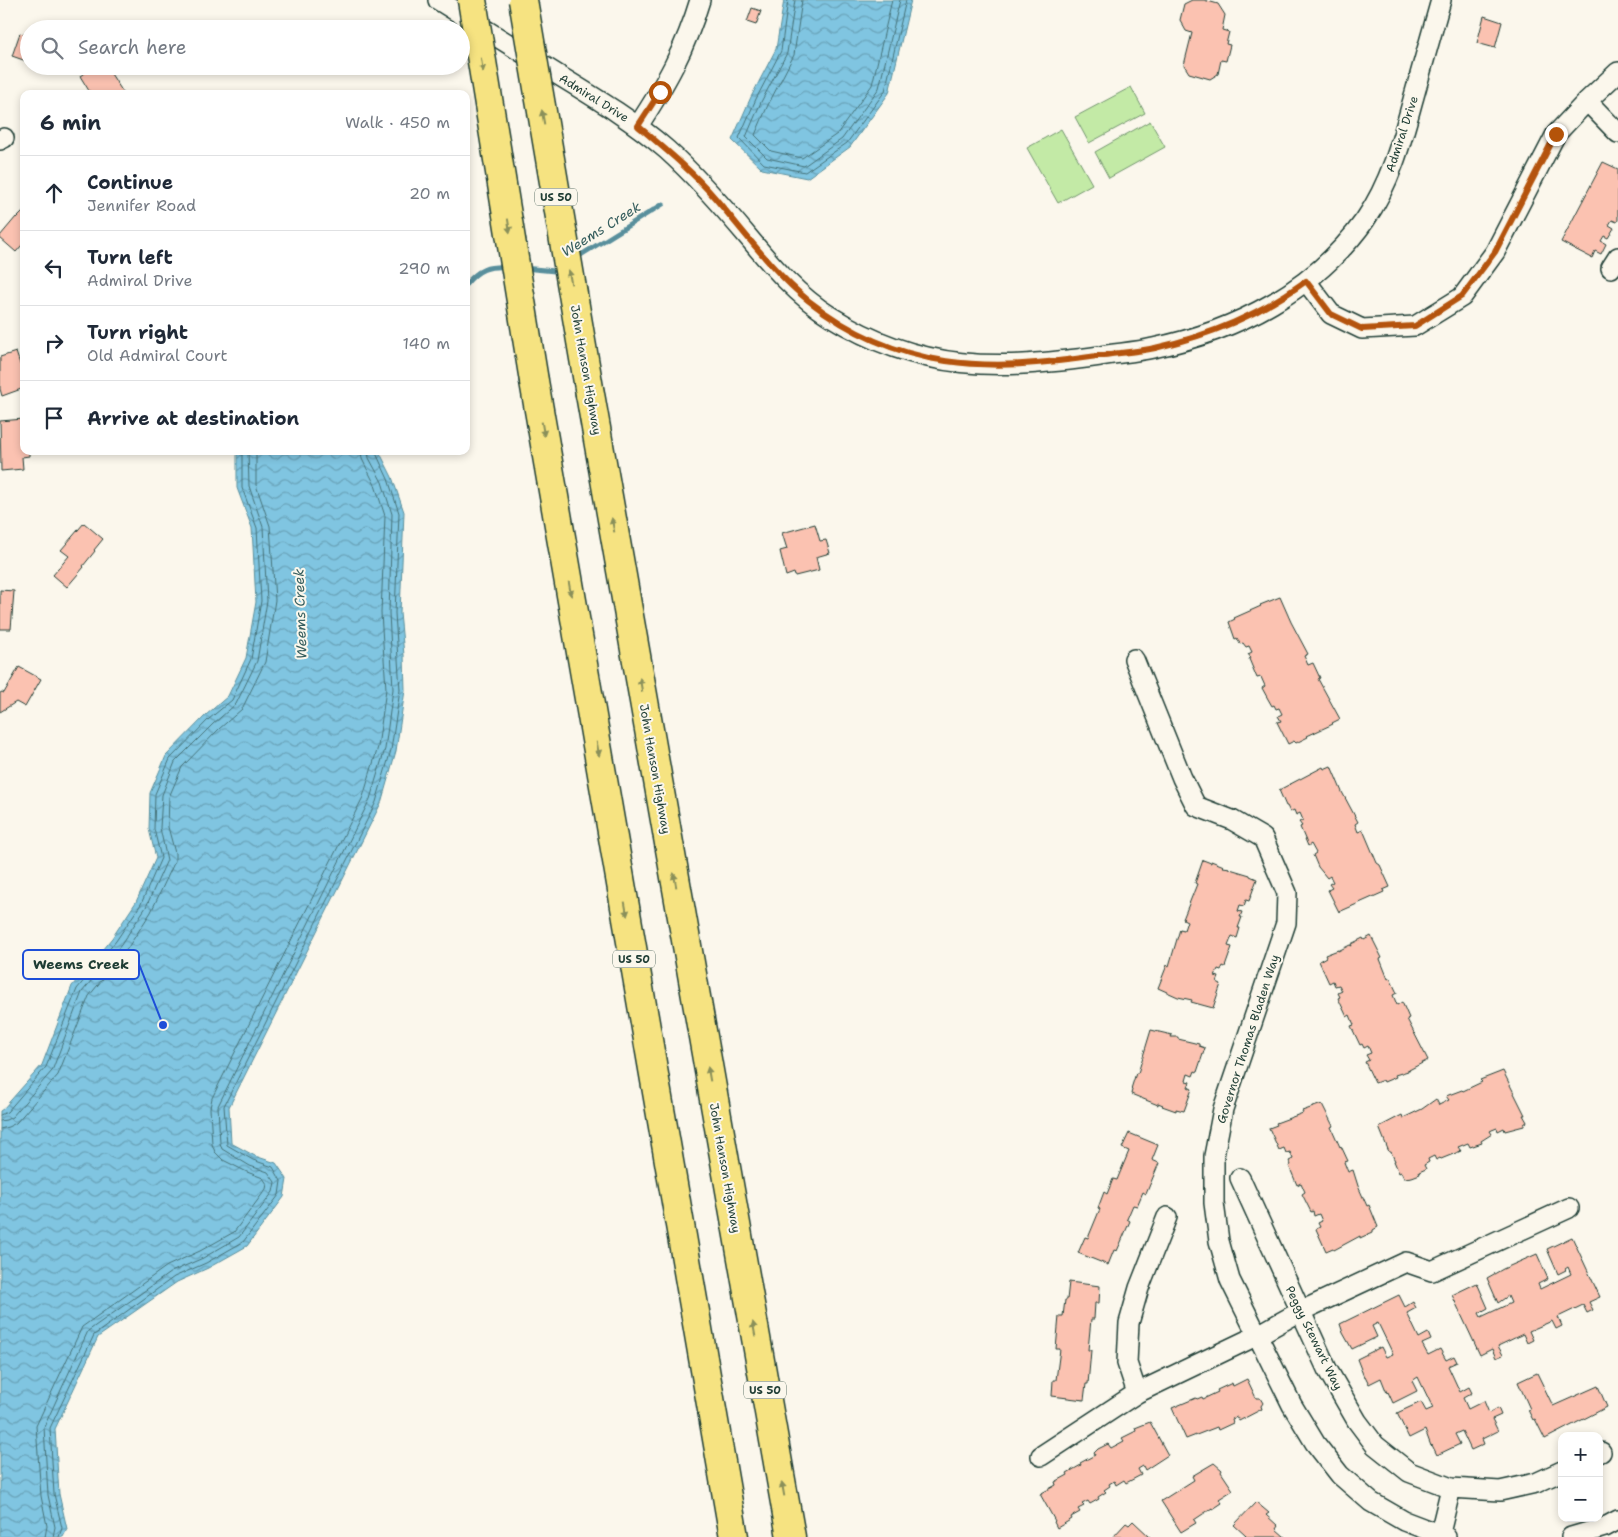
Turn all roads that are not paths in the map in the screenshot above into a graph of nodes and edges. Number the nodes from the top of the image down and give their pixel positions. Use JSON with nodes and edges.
{"nodes":[{"id":1,"x":438,"y":0,"type":"edge"},
{"id":2,"x":472,"y":0,"type":"edge"},
{"id":3,"x":523,"y":0,"type":"edge"},
{"id":4,"x":700,"y":0,"type":"edge"},
{"id":5,"x":1441,"y":0,"type":"edge"},
{"id":6,"x":470,"y":20,"type":"edge"},
{"id":7,"x":470,"y":20,"type":"edge"},
{"id":8,"x":1618,"y":72,"type":"edge"},
{"id":9,"x":1587,"y":101,"type":"junction"},
{"id":10,"x":638,"y":126,"type":"junction"},
{"id":11,"x":1618,"y":132,"type":"edge"},
{"id":12,"x":1306,"y":281,"type":"junction"},
{"id":13,"x":1134,"y":659,"type":"dead end"},
{"id":14,"x":1240,"y":1178,"type":"dead end"},
{"id":15,"x":1569,"y":1208,"type":"dead end"},
{"id":16,"x":1167,"y":1216,"type":"dead end"},
{"id":17,"x":1300,"y":1311,"type":"junction"},
{"id":18,"x":1258,"y":1335,"type":"junction"},
{"id":19,"x":1137,"y":1393,"type":"junction"},
{"id":20,"x":1041,"y":1456,"type":"dead end"},
{"id":21,"x":1558,"y":1473,"type":"edge"},
{"id":22,"x":1451,"y":1488,"type":"junction"},
{"id":23,"x":1618,"y":1520,"type":"edge"},
{"id":24,"x":1442,"y":1536,"type":"edge"},
{"id":25,"x":734,"y":1537,"type":"edge"},
{"id":26,"x":791,"y":1537,"type":"edge"},
{"id":27,"x":1571,"y":1537,"type":"edge"}],
"edges":[{"from":1,"to":6,"type":"street","name":"Admiral Drive"},
{"from":2,"to":25,"type":"highway","number":"US 50","one_way":true,"bridge":true},
{"from":26,"to":3,"type":"highway","name":"John Hanson Highway","number":"US 50","one_way":true,"bridge":true},
{"from":4,"to":10,"type":"street"},
{"from":5,"to":12,"type":"street","name":"Admiral Drive"},
{"from":7,"to":10,"type":"street","name":"Admiral Drive"},
{"from":8,"to":9,"type":"street"},
{"from":9,"to":11,"type":"street"},
{"from":9,"to":12,"type":"street"},
{"from":10,"to":12,"type":"street","name":"Admiral Drive"},
{"from":13,"to":18,"type":"street","name":"Governor Thomas Bladen Way"},
{"from":14,"to":17,"type":"street","name":"Peggy Stewart Way"},
{"from":15,"to":17,"type":"street"},
{"from":16,"to":19,"type":"street"},
{"from":17,"to":18,"type":"street"},
{"from":17,"to":22,"type":"street","name":"Peggy Stewart Way"},
{"from":18,"to":19,"type":"street"},
{"from":18,"to":24,"type":"street","name":"Governor Thomas Bladen Way"},
{"from":19,"to":20,"type":"street"},
{"from":21,"to":22,"type":"street","name":"Peggy Stewart Way"},
{"from":22,"to":24,"type":"street"},
{"from":23,"to":27,"type":"street"}]}
